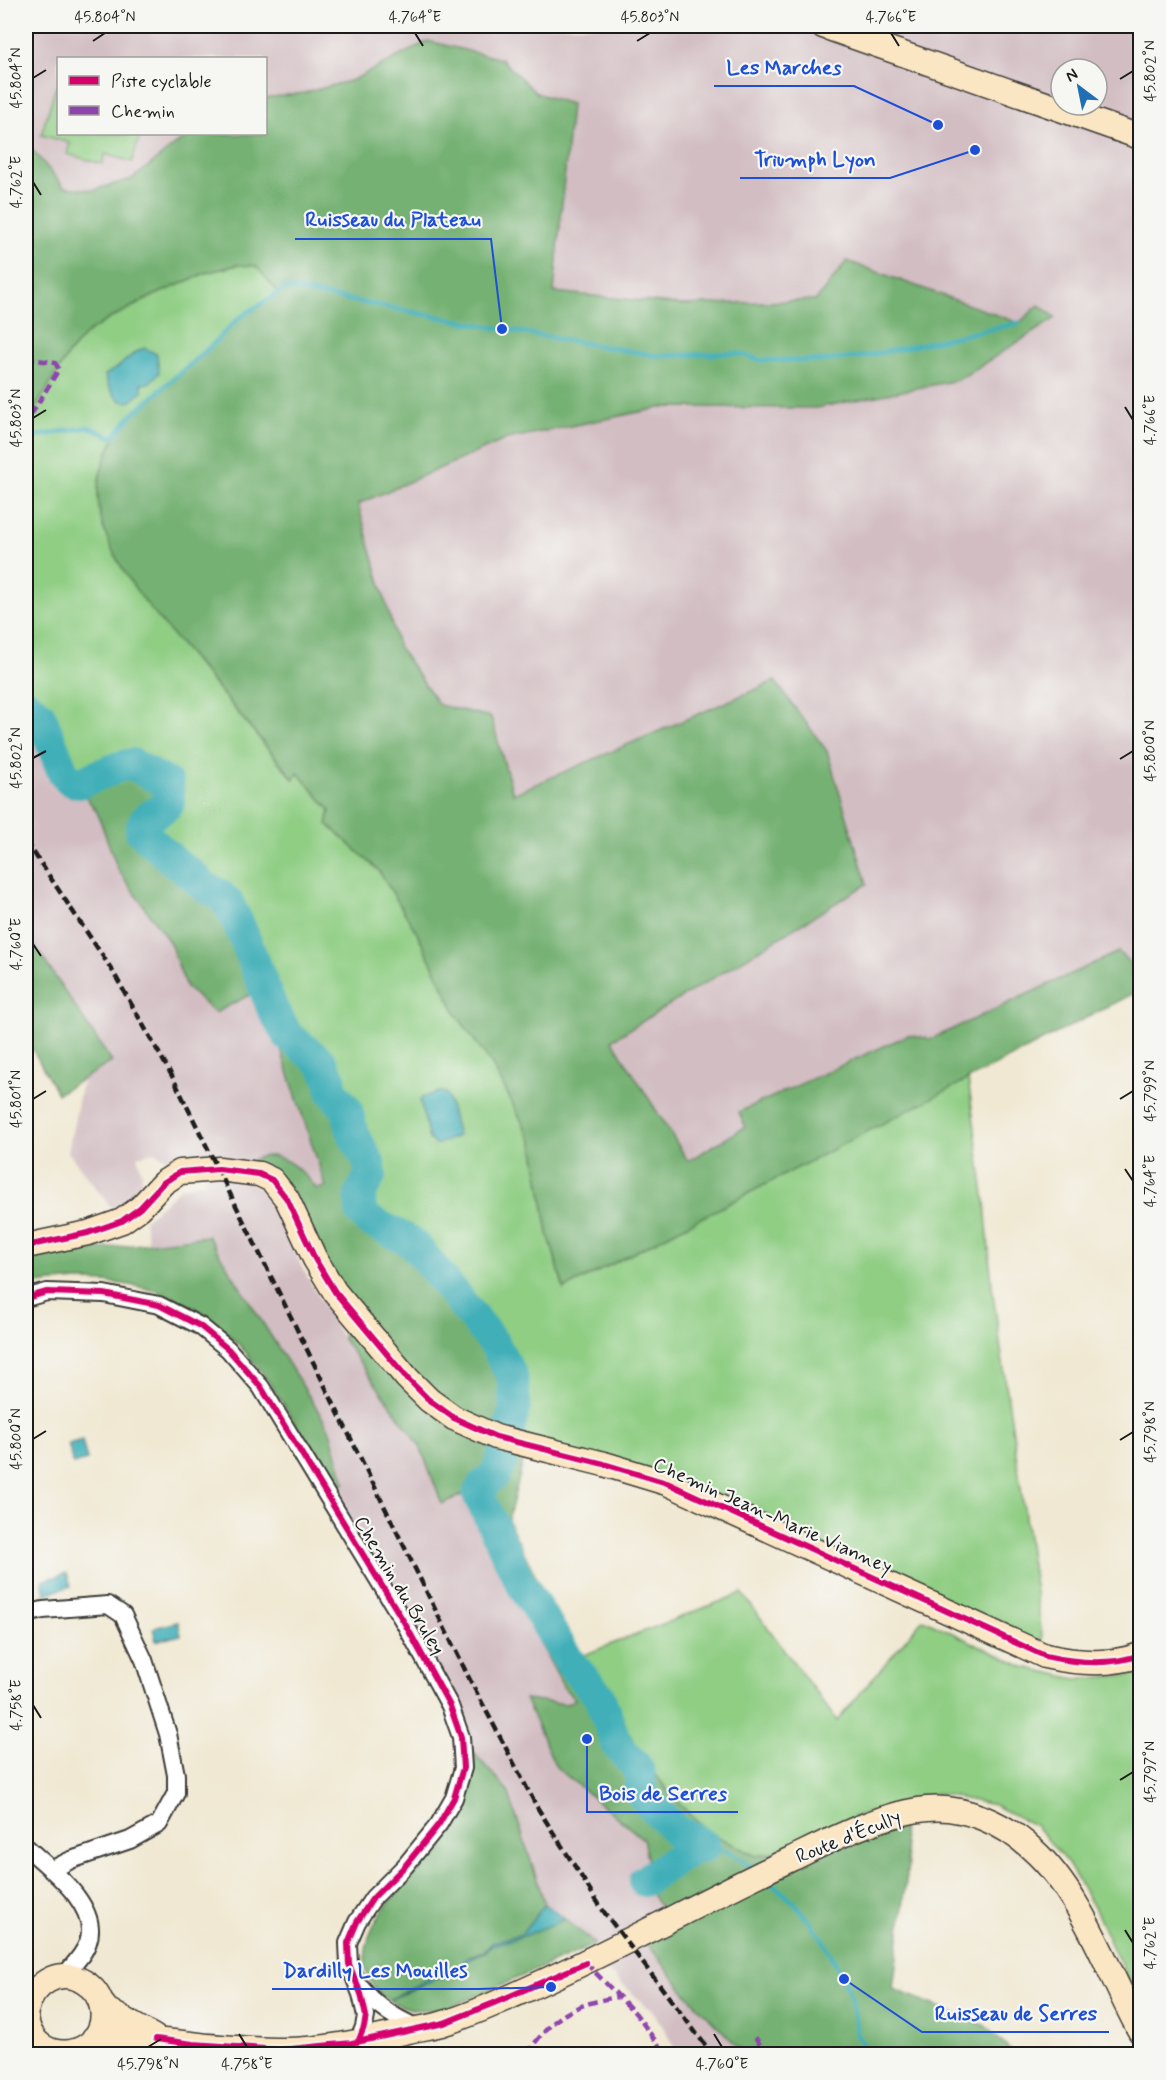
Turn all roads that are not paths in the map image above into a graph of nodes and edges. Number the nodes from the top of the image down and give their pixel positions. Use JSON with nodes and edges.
{"nodes":[{"id":1,"x":823,"y":26,"type":"edge"},
{"id":2,"x":1140,"y":137,"type":"edge"},
{"id":3,"x":26,"y":1246,"type":"edge"},
{"id":4,"x":26,"y":1298,"type":"edge"},
{"id":5,"x":26,"y":1614,"type":"edge"},
{"id":6,"x":1140,"y":1655,"type":"edge"},
{"id":7,"x":26,"y":1847,"type":"edge"},
{"id":8,"x":51,"y":1870,"type":"junction"},
{"id":9,"x":90,"y":1930,"type":"junction"},
{"id":10,"x":46,"y":1977,"type":"edge"},
{"id":11,"x":356,"y":1979,"type":"junction"},
{"id":12,"x":96,"y":1995,"type":"junction"},
{"id":13,"x":418,"y":2028,"type":"junction"},
{"id":14,"x":1140,"y":2031,"type":"edge"},
{"id":15,"x":47,"y":2037,"type":"edge"},
{"id":16,"x":156,"y":2039,"type":"junction"},
{"id":17,"x":358,"y":2042,"type":"junction"}],
"edges":[{"from":1,"to":2,"type":"main road"},
{"from":3,"to":6,"type":"main road","name":"Chemin Jean-Marie Vianney"},
{"from":4,"to":11,"type":"street","name":"Chemin du Bruley"},
{"from":5,"to":8,"type":"street"},
{"from":7,"to":8,"type":"street"},
{"from":8,"to":9,"type":"street"},
{"from":9,"to":10,"type":"street"},
{"from":9,"to":12,"type":"street"},
{"from":10,"to":12,"type":"main road"},
{"from":10,"to":15,"type":"main road"},
{"from":11,"to":13,"type":"street","name":"Chemin du Bruley"},
{"from":11,"to":17,"type":"street","name":"Chemin du Bruley"},
{"from":12,"to":15,"type":"main road"},
{"from":12,"to":16,"type":"main road"},
{"from":13,"to":14,"type":"main road","name":"Route d'Écully"},
{"from":13,"to":17,"type":"main road"},
{"from":15,"to":16,"type":"main road"},
{"from":16,"to":17,"type":"main road"}]}
